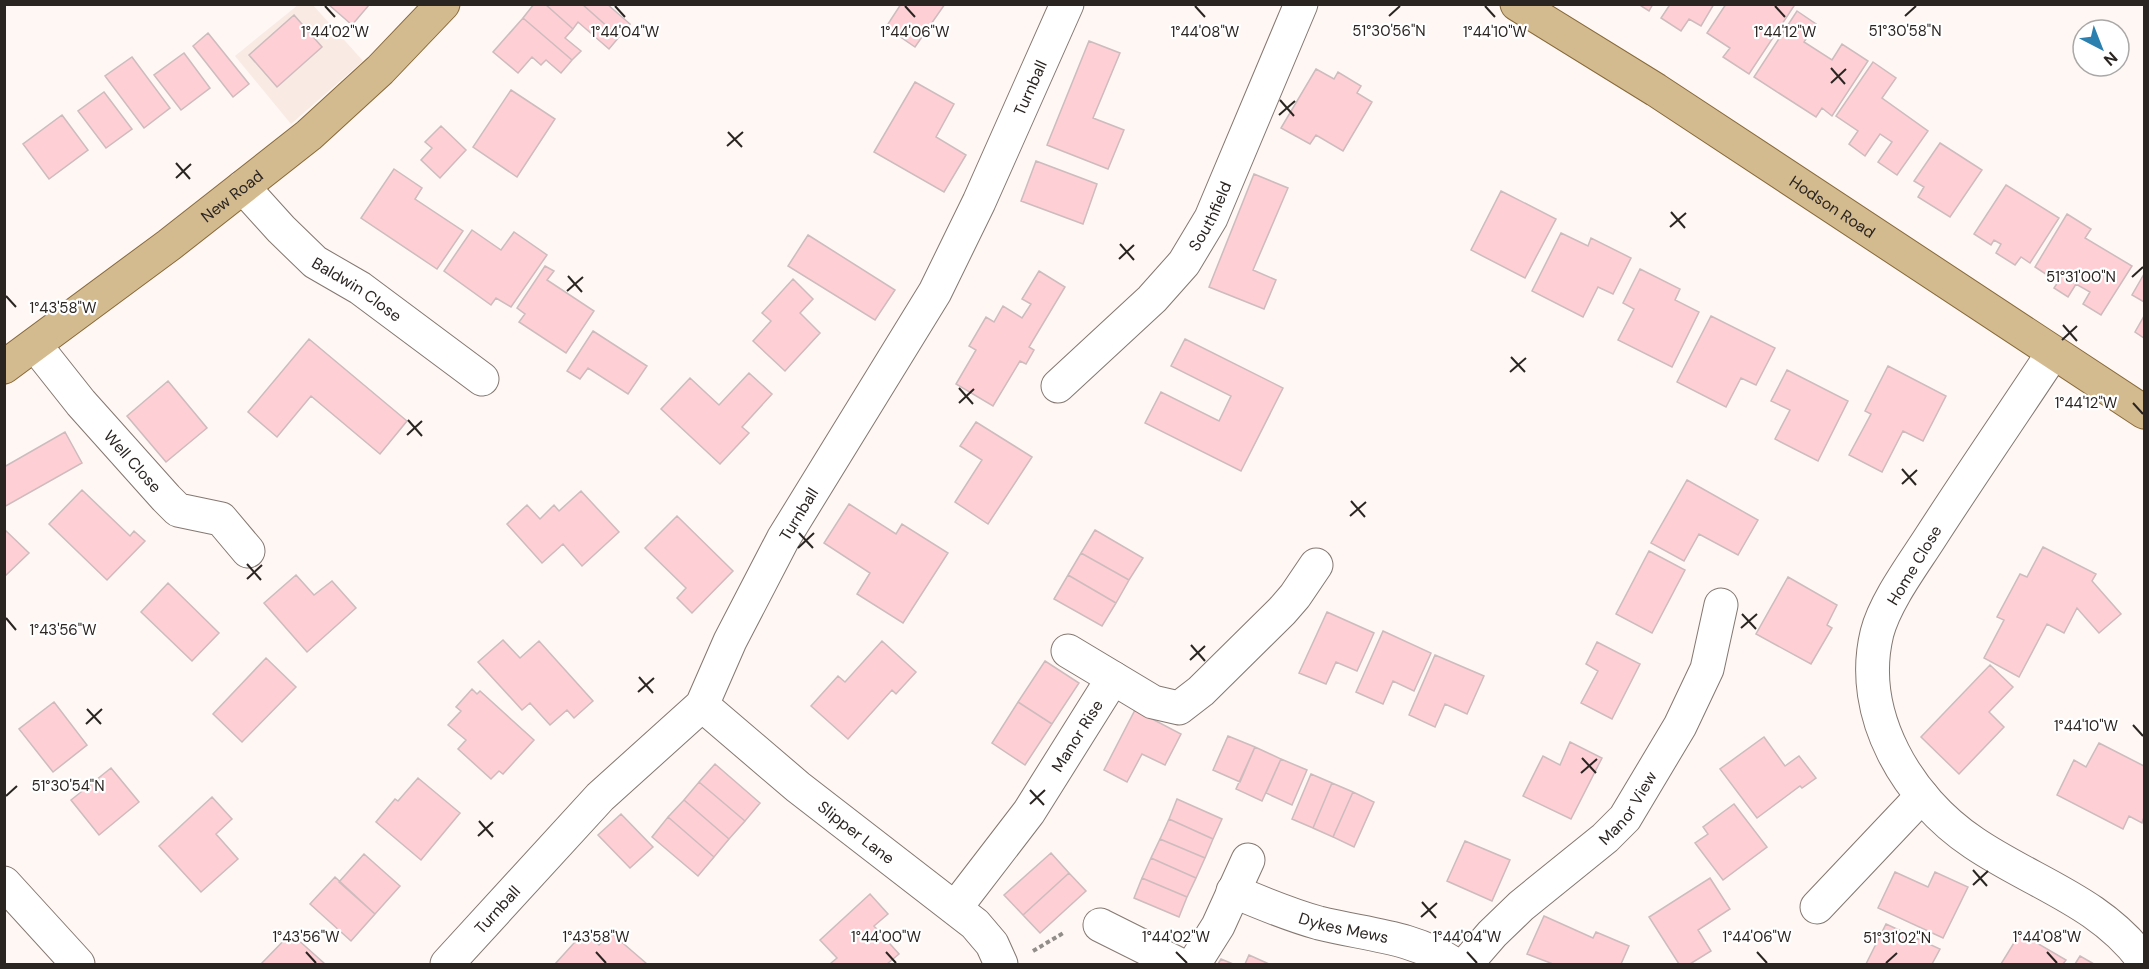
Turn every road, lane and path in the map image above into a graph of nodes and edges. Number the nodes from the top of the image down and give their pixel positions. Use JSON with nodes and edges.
{"nodes":[{"id":1,"x":443,"y":4,"type":"edge"},
{"id":2,"x":1067,"y":4,"type":"edge"},
{"id":3,"x":1300,"y":4,"type":"edge"},
{"id":4,"x":1517,"y":4,"type":"edge"},
{"id":5,"x":243,"y":187,"type":"junction"},
{"id":6,"x":35,"y":345,"type":"junction"},
{"id":7,"x":2054,"y":354,"type":"junction"},
{"id":8,"x":4,"y":367,"type":"edge"},
{"id":9,"x":482,"y":379,"type":"dead end"},
{"id":10,"x":1058,"y":386,"type":"dead end"},
{"id":11,"x":2145,"y":412,"type":"edge"},
{"id":12,"x":248,"y":551,"type":"dead end"},
{"id":13,"x":1316,"y":565,"type":"dead end"},
{"id":14,"x":1721,"y":604,"type":"dead end"},
{"id":15,"x":1068,"y":651,"type":"dead end"},
{"id":16,"x":1113,"y":678,"type":"junction"},
{"id":17,"x":702,"y":705,"type":"junction"},
{"id":18,"x":1922,"y":796,"type":"junction"},
{"id":19,"x":1248,"y":860,"type":"dead end"},
{"id":20,"x":4,"y":883,"type":"edge"},
{"id":21,"x":1233,"y":891,"type":"junction"},
{"id":22,"x":956,"y":907,"type":"junction"},
{"id":23,"x":1817,"y":907,"type":"dead end"},
{"id":24,"x":1100,"y":925,"type":"joint"},
{"id":25,"x":1014,"y":959,"type":"edge"},
{"id":26,"x":2145,"y":961,"type":"edge"},
{"id":27,"x":78,"y":964,"type":"edge"},
{"id":28,"x":447,"y":964,"type":"edge"},
{"id":29,"x":1178,"y":964,"type":"edge"},
{"id":30,"x":1194,"y":964,"type":"edge"},
{"id":31,"x":1454,"y":964,"type":"edge"},
{"id":32,"x":1466,"y":964,"type":"edge"}],
"edges":[{"from":1,"to":5,"type":"main road","name":"New Road"},
{"from":2,"to":17,"type":"street","name":"Turnball"},
{"from":3,"to":10,"type":"street","name":"Southfield"},
{"from":4,"to":7,"type":"main road","name":"Hodson Road"},
{"from":5,"to":6,"type":"main road","name":"New Road"},
{"from":5,"to":9,"type":"street","name":"Baldwin Close"},
{"from":6,"to":8,"type":"main road","name":"New Road"},
{"from":6,"to":12,"type":"street","name":"Well Close"},
{"from":7,"to":11,"type":"main road","name":"Hodson Road"},
{"from":7,"to":18,"type":"street","name":"Home Close"},
{"from":13,"to":16,"type":"street"},
{"from":14,"to":32,"type":"street","name":"Manor View"},
{"from":15,"to":16,"type":"street"},
{"from":16,"to":22,"type":"street","name":"Manor Rise"},
{"from":17,"to":22,"type":"street","name":"Slipper Lane"},
{"from":17,"to":28,"type":"street","name":"Turnball"},
{"from":18,"to":23,"type":"street"},
{"from":18,"to":26,"type":"street","name":"Home Close"},
{"from":19,"to":21,"type":"street"},
{"from":20,"to":27,"type":"street"},
{"from":21,"to":30,"type":"street"},
{"from":21,"to":31,"type":"street","name":"Dykes Mews"},
{"from":22,"to":25,"type":"street","name":"Slipper Lane"},
{"from":24,"to":25,"type":"path"},
{"from":24,"to":29,"type":"street"}]}
